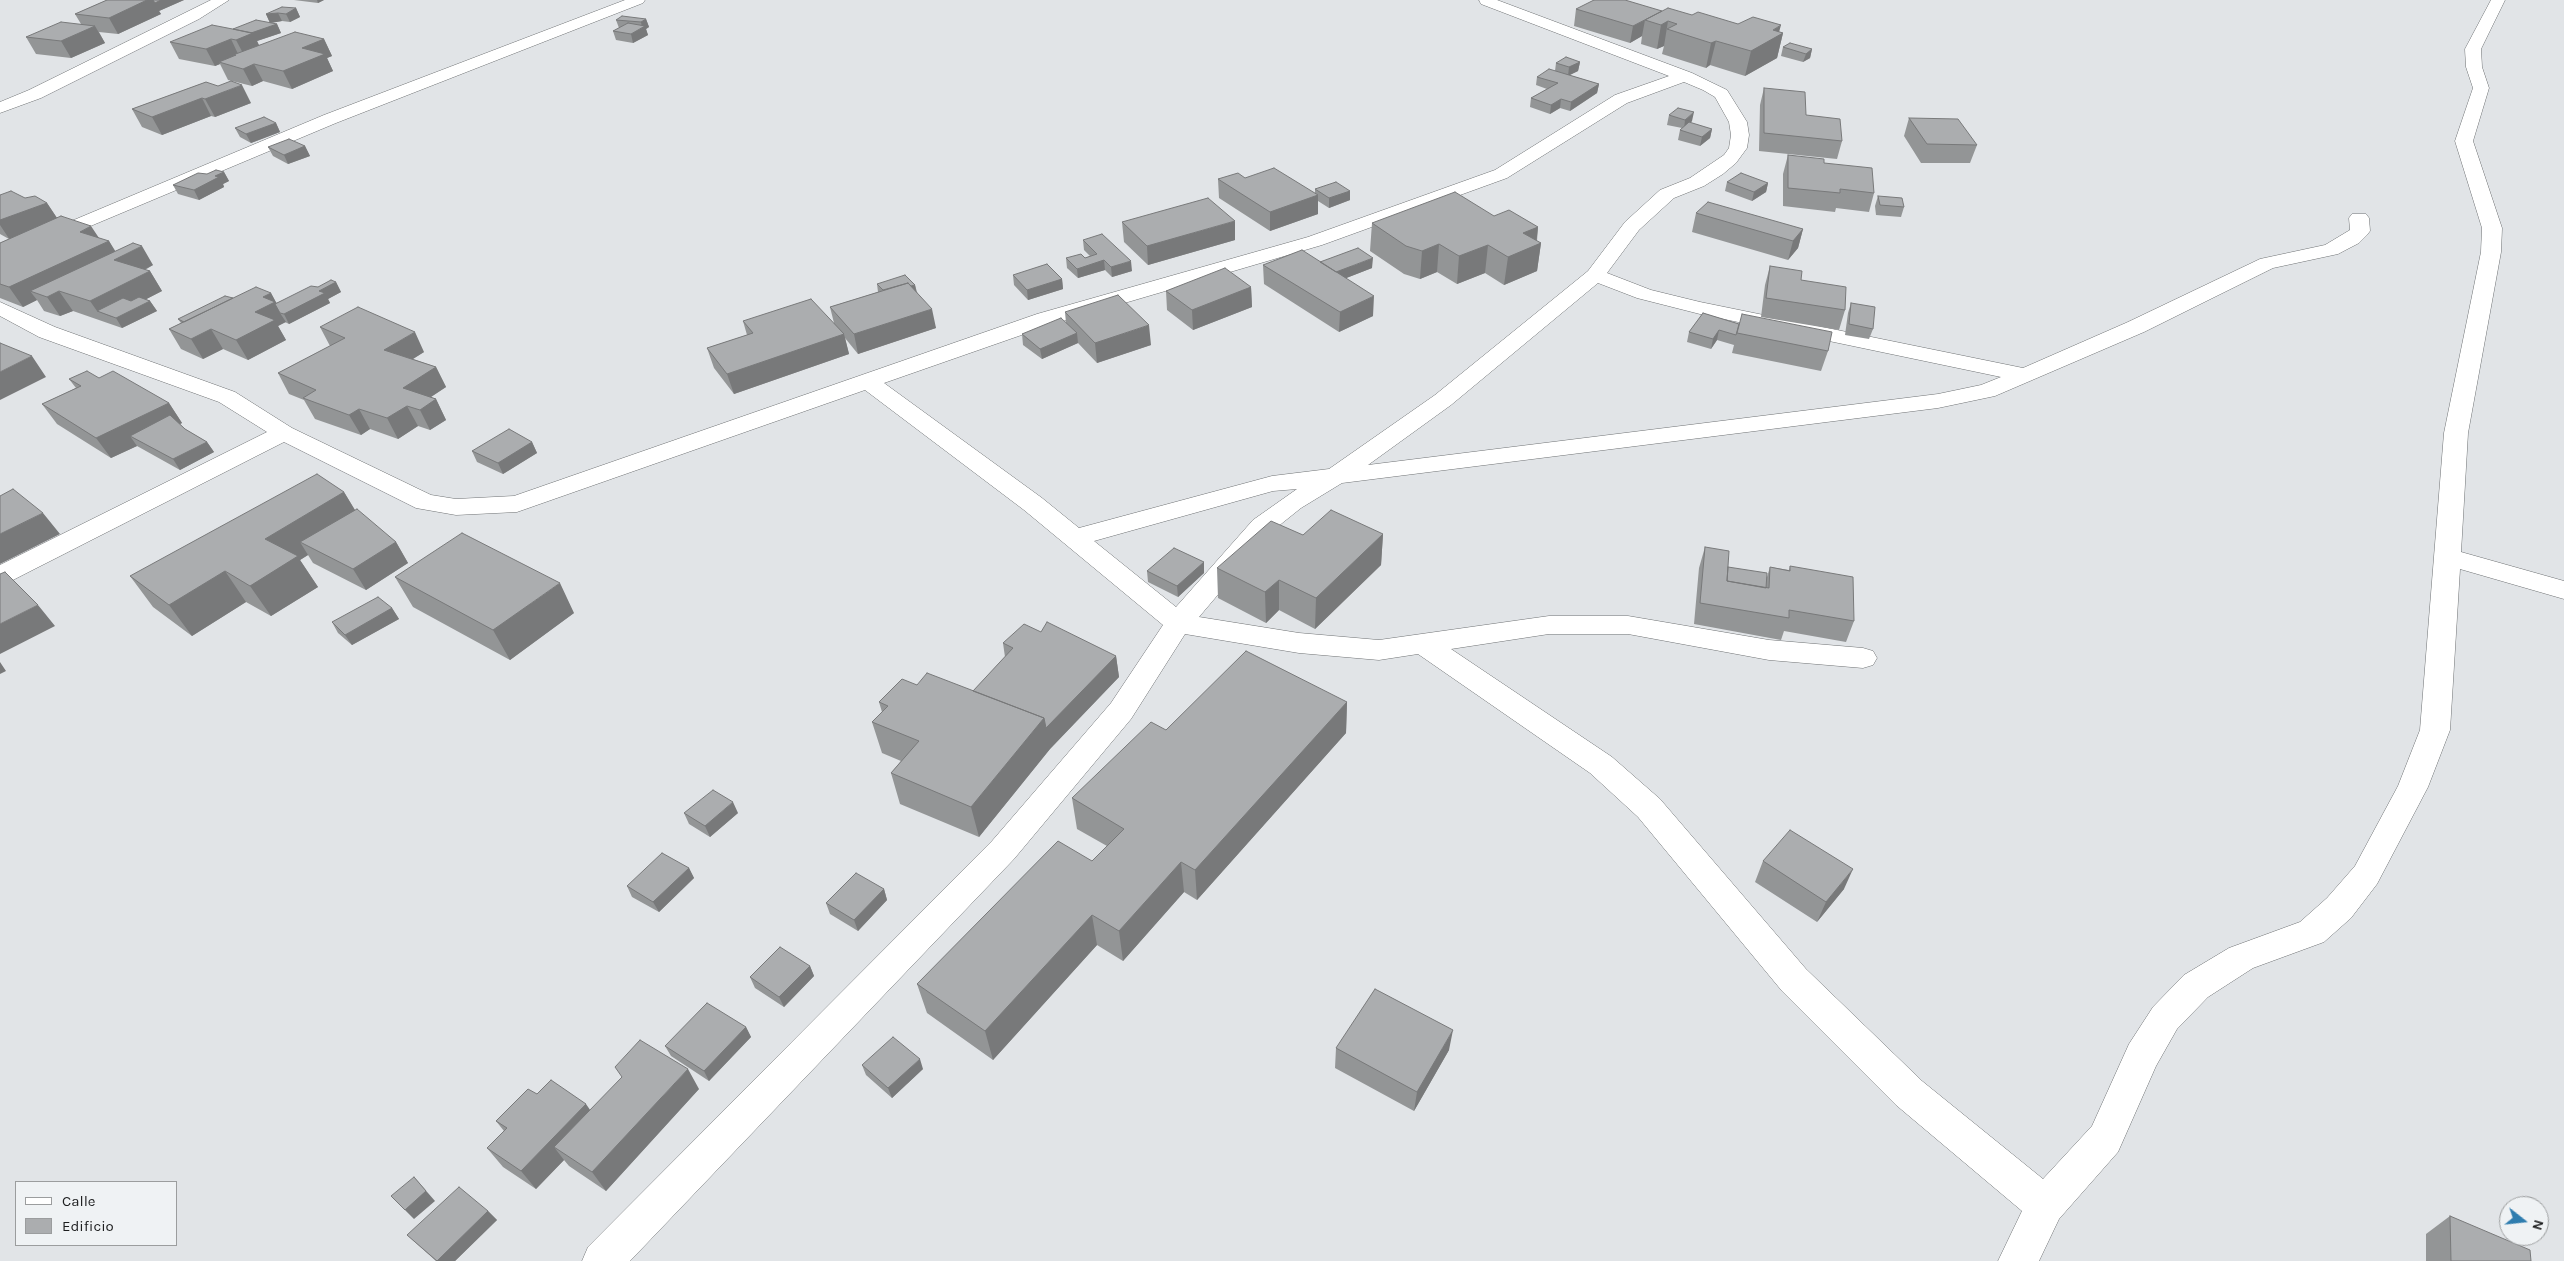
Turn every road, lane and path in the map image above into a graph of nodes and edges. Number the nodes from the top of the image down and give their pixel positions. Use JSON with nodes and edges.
{"nodes":[{"id":1,"x":222,"y":0,"type":"edge"},
{"id":2,"x":638,"y":0,"type":"edge"},
{"id":3,"x":2498,"y":0,"type":"edge"},
{"id":4,"x":1486,"y":1,"type":"edge"},
{"id":5,"x":1686,"y":76,"type":"junction"},
{"id":6,"x":0,"y":108,"type":"edge"},
{"id":7,"x":2359,"y":218,"type":"dead end"},
{"id":8,"x":0,"y":258,"type":"edge"},
{"id":9,"x":1595,"y":275,"type":"junction"},
{"id":10,"x":0,"y":308,"type":"edge"},
{"id":11,"x":2026,"y":375,"type":"junction"},
{"id":12,"x":867,"y":381,"type":"junction"},
{"id":13,"x":284,"y":433,"type":"junction"},
{"id":14,"x":1336,"y":476,"type":"junction"},
{"id":15,"x":1074,"y":538,"type":"junction"},
{"id":16,"x":2447,"y":557,"type":"junction"},
{"id":17,"x":0,"y":576,"type":"edge"},
{"id":18,"x":2564,"y":590,"type":"edge"},
{"id":19,"x":1178,"y":623,"type":"junction"},
{"id":20,"x":1421,"y":642,"type":"junction"},
{"id":21,"x":1863,"y":658,"type":"dead end"},
{"id":22,"x":2045,"y":1205,"type":"junction"},
{"id":23,"x":602,"y":1261,"type":"edge"},
{"id":24,"x":2018,"y":1261,"type":"edge"}],
"edges":[{"from":1,"to":6,"type":"street"},
{"from":2,"to":8,"type":"street"},
{"from":3,"to":16,"type":"street"},
{"from":4,"to":5,"type":"street"},
{"from":5,"to":9,"type":"street"},
{"from":5,"to":12,"type":"street"},
{"from":7,"to":11,"type":"street"},
{"from":9,"to":11,"type":"street"},
{"from":9,"to":14,"type":"street"},
{"from":10,"to":13,"type":"street"},
{"from":11,"to":14,"type":"street"},
{"from":12,"to":13,"type":"street"},
{"from":12,"to":15,"type":"street"},
{"from":13,"to":17,"type":"street"},
{"from":14,"to":15,"type":"street"},
{"from":14,"to":19,"type":"street"},
{"from":15,"to":19,"type":"street"},
{"from":16,"to":18,"type":"street"},
{"from":16,"to":22,"type":"street"},
{"from":19,"to":20,"type":"street"},
{"from":19,"to":23,"type":"street"},
{"from":20,"to":21,"type":"street"},
{"from":20,"to":22,"type":"street"},
{"from":22,"to":24,"type":"street"}]}
